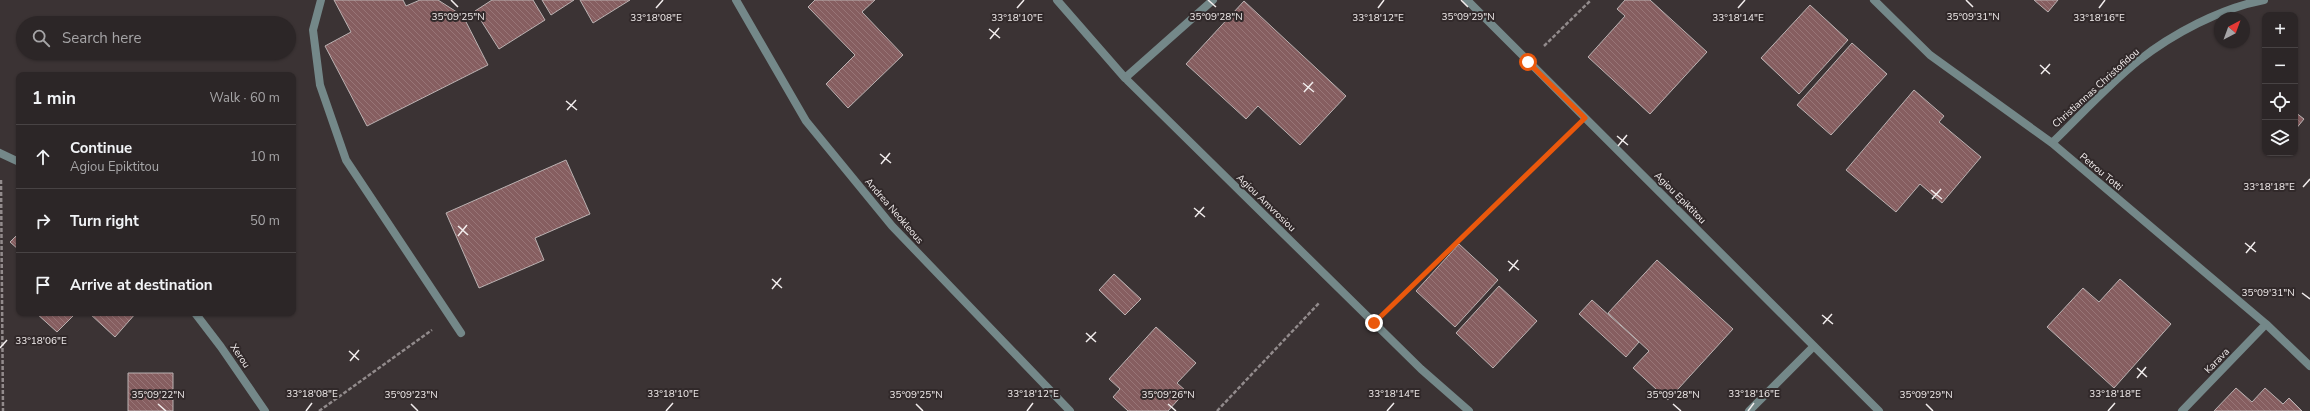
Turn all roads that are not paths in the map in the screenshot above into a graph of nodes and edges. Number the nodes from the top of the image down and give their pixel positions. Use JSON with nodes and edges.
{"nodes":[{"id":1,"x":321,"y":0,"type":"edge"},
{"id":2,"x":736,"y":0,"type":"edge"},
{"id":3,"x":1057,"y":0,"type":"edge"},
{"id":4,"x":1213,"y":0,"type":"edge"},
{"id":5,"x":1467,"y":0,"type":"edge"},
{"id":6,"x":1874,"y":0,"type":"edge"},
{"id":7,"x":2264,"y":0,"type":"edge"},
{"id":8,"x":1125,"y":78,"type":"junction"},
{"id":9,"x":2052,"y":143,"type":"junction"},
{"id":10,"x":0,"y":154,"type":"edge"},
{"id":11,"x":16,"y":161,"type":"edge"},
{"id":12,"x":197,"y":316,"type":"edge"},
{"id":13,"x":2266,"y":324,"type":"junction"},
{"id":14,"x":461,"y":333,"type":"dead end"},
{"id":15,"x":1814,"y":346,"type":"junction"},
{"id":16,"x":2310,"y":366,"type":"edge"},
{"id":17,"x":265,"y":411,"type":"edge"},
{"id":18,"x":1070,"y":411,"type":"edge"},
{"id":19,"x":1469,"y":411,"type":"edge"},
{"id":20,"x":1749,"y":411,"type":"edge"},
{"id":21,"x":1879,"y":411,"type":"edge"},
{"id":22,"x":2182,"y":411,"type":"edge"}],
"edges":[{"from":1,"to":14,"type":"street"},
{"from":2,"to":18,"type":"street","name":"Andrea Neokleous"},
{"from":3,"to":8,"type":"street","name":"Agiou Amvrosiou"},
{"from":4,"to":8,"type":"street"},
{"from":5,"to":15,"type":"street","name":"Agiou Epiktitou"},
{"from":6,"to":9,"type":"street","name":"Petrou Totti"},
{"from":7,"to":9,"type":"street","name":"Christiannas Christofidou"},
{"from":8,"to":19,"type":"street","name":"Agiou Amvrosiou"},
{"from":9,"to":13,"type":"street","name":"Petrou Totti"},
{"from":10,"to":11,"type":"street"},
{"from":12,"to":17,"type":"street","name":"Xerou"},
{"from":13,"to":16,"type":"street","name":"Petrou Totti"},
{"from":13,"to":22,"type":"street","name":"Karava"},
{"from":15,"to":20,"type":"street"},
{"from":15,"to":21,"type":"street","name":"Agiou Epiktitou"}]}
